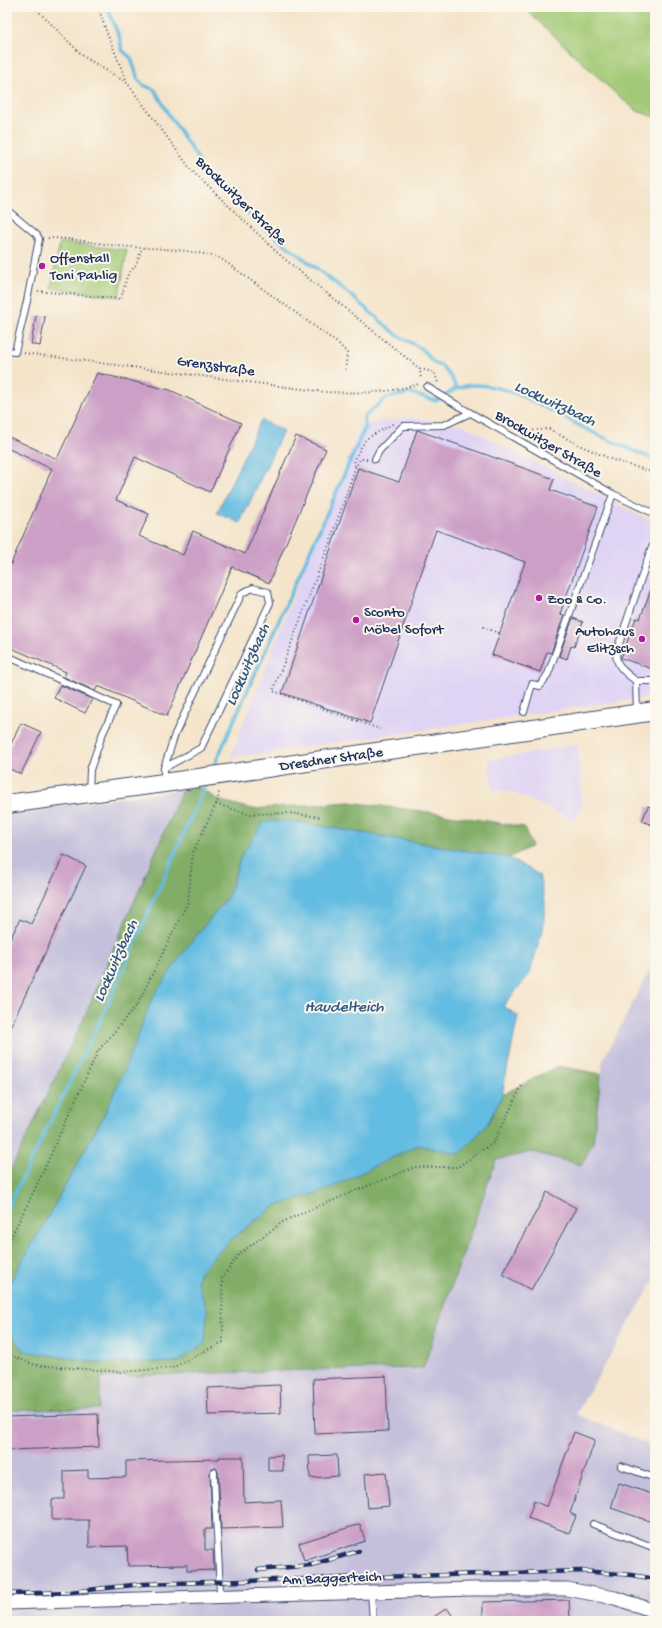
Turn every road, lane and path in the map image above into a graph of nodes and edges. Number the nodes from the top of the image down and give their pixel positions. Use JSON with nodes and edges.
{"nodes":[{"id":1,"x":34,"y":7,"type":"edge"},
{"id":2,"x":98,"y":7,"type":"edge"},
{"id":3,"x":128,"y":84,"type":"junction"},
{"id":4,"x":7,"y":210,"type":"edge"},
{"id":5,"x":39,"y":239,"type":"junction"},
{"id":6,"x":142,"y":248,"type":"junction"},
{"id":7,"x":30,"y":290,"type":"junction"},
{"id":8,"x":7,"y":351,"type":"edge"},
{"id":9,"x":15,"y":352,"type":"junction"},
{"id":10,"x":420,"y":369,"type":"junction"},
{"id":11,"x":345,"y":372,"type":"dead end"},
{"id":12,"x":427,"y":386,"type":"junction"},
{"id":13,"x":470,"y":413,"type":"junction"},
{"id":14,"x":403,"y":426,"type":"junction"},
{"id":15,"x":521,"y":432,"type":"dead end"},
{"id":16,"x":360,"y":459,"type":"dead end"},
{"id":17,"x":375,"y":460,"type":"dead end"},
{"id":18,"x":355,"y":468,"type":"junction"},
{"id":19,"x":655,"y":473,"type":"edge"},
{"id":20,"x":612,"y":494,"type":"junction"},
{"id":21,"x":655,"y":514,"type":"edge"},
{"id":22,"x":655,"y":546,"type":"edge"},
{"id":23,"x":483,"y":628,"type":"dead end"},
{"id":24,"x":499,"y":633,"type":"dead end"},
{"id":25,"x":7,"y":656,"type":"edge"},
{"id":26,"x":636,"y":681,"type":"junction"},
{"id":27,"x":655,"y":681,"type":"edge"},
{"id":28,"x":524,"y":712,"type":"dead end"},
{"id":29,"x":646,"y":712,"type":"edge"},
{"id":30,"x":380,"y":729,"type":"dead end"},
{"id":31,"x":226,"y":773,"type":"junction"},
{"id":32,"x":164,"y":775,"type":"junction"},
{"id":33,"x":89,"y":793,"type":"junction"},
{"id":34,"x":7,"y":804,"type":"edge"},
{"id":35,"x":216,"y":804,"type":"junction"},
{"id":36,"x":320,"y":817,"type":"dead end"},
{"id":37,"x":522,"y":1085,"type":"dead end"},
{"id":38,"x":7,"y":1245,"type":"edge"},
{"id":39,"x":7,"y":1354,"type":"edge"},
{"id":40,"x":621,"y":1466,"type":"dead end"},
{"id":41,"x":214,"y":1472,"type":"dead end"},
{"id":42,"x":655,"y":1478,"type":"edge"},
{"id":43,"x":593,"y":1524,"type":"dead end"},
{"id":44,"x":655,"y":1548,"type":"edge"},
{"id":45,"x":371,"y":1592,"type":"junction"},
{"id":46,"x":220,"y":1596,"type":"junction"},
{"id":47,"x":7,"y":1602,"type":"edge"},
{"id":48,"x":655,"y":1611,"type":"edge"},
{"id":49,"x":373,"y":1621,"type":"edge"}],
"edges":[{"from":1,"to":3,"type":"path"},
{"from":2,"to":3,"type":"path","name":"Brockwitzer Straße"},
{"from":3,"to":10,"type":"path","name":"Brockwitzer Straße"},
{"from":4,"to":5,"type":"lane"},
{"from":5,"to":6,"type":"path"},
{"from":5,"to":7,"type":"lane"},
{"from":6,"to":7,"type":"path"},
{"from":6,"to":11,"type":"path"},
{"from":7,"to":9,"type":"lane"},
{"from":8,"to":9,"type":"lane"},
{"from":9,"to":12,"type":"path","name":"Grenzstraße"},
{"from":10,"to":12,"type":"path"},
{"from":10,"to":12,"type":"path","name":"Brockwitzer Straße"},
{"from":12,"to":13,"type":"lane","name":"Brockwitzer Straße"},
{"from":13,"to":14,"type":"lane"},
{"from":13,"to":20,"type":"lane","name":"Brockwitzer Straße"},
{"from":14,"to":17,"type":"lane"},
{"from":14,"to":18,"type":"path"},
{"from":15,"to":19,"type":"path"},
{"from":16,"to":18,"type":"path"},
{"from":18,"to":30,"type":"path"},
{"from":20,"to":21,"type":"lane","name":"Brockwitzer Straße"},
{"from":20,"to":28,"type":"lane"},
{"from":22,"to":26,"type":"lane"},
{"from":23,"to":24,"type":"path"},
{"from":25,"to":33,"type":"lane"},
{"from":26,"to":27,"type":"lane"},
{"from":26,"to":29,"type":"lane"},
{"from":29,"to":31,"type":"main road","name":"Dresdner Straße"},
{"from":31,"to":32,"type":"main road","name":"Dresdner Straße"},
{"from":31,"to":35,"type":"path"},
{"from":32,"to":32,"type":"lane"},
{"from":32,"to":33,"type":"main road","name":"Dresdner Straße"},
{"from":33,"to":34,"type":"main road","name":"Dresdner Straße"},
{"from":35,"to":36,"type":"path"},
{"from":35,"to":38,"type":"path"},
{"from":37,"to":39,"type":"path"},
{"from":40,"to":42,"type":"lane"},
{"from":41,"to":46,"type":"lane"},
{"from":43,"to":44,"type":"lane"},
{"from":45,"to":46,"type":"street","name":"Am Baggerteich"},
{"from":45,"to":48,"type":"street","name":"Am Baggerteich"},
{"from":45,"to":49,"type":"lane"},
{"from":46,"to":47,"type":"street","name":"Am Baggerteich"}]}
